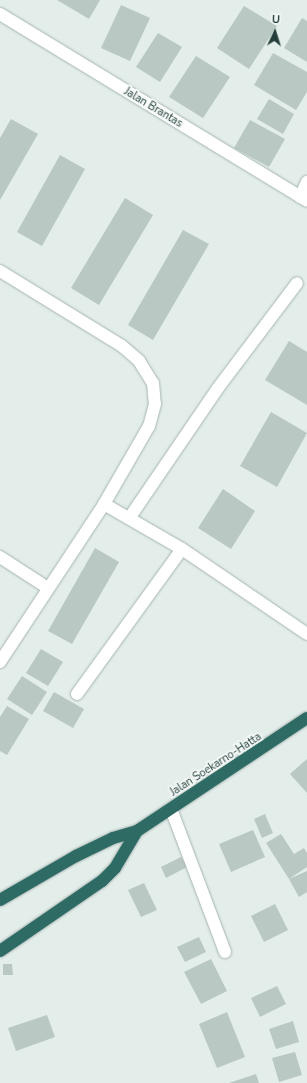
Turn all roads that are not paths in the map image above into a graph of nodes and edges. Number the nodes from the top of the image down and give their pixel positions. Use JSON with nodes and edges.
{"nodes":[{"id":1,"x":0,"y":14,"type":"edge"},
{"id":2,"x":307,"y":182,"type":"edge"},
{"id":3,"x":304,"y":199,"type":"edge"},
{"id":4,"x":0,"y":271,"type":"edge"},
{"id":5,"x":297,"y":283,"type":"dead end"},
{"id":6,"x":104,"y":504,"type":"junction"},
{"id":7,"x":130,"y":517,"type":"junction"},
{"id":8,"x":182,"y":549,"type":"junction"},
{"id":9,"x":0,"y":557,"type":"edge"},
{"id":10,"x":48,"y":588,"type":"junction"},
{"id":11,"x":307,"y":634,"type":"edge"},
{"id":12,"x":0,"y":662,"type":"edge"},
{"id":13,"x":77,"y":694,"type":"dead end"},
{"id":14,"x":307,"y":718,"type":"edge"},
{"id":15,"x":171,"y":809,"type":"junction"},
{"id":16,"x":137,"y":830,"type":"junction"},
{"id":17,"x":0,"y":900,"type":"edge"},
{"id":18,"x":0,"y":951,"type":"edge"},
{"id":19,"x":225,"y":952,"type":"dead end"}],
"edges":[{"from":1,"to":3,"type":"street","name":"Jalan Brantas"},
{"from":2,"to":3,"type":"street"},
{"from":4,"to":6,"type":"street"},
{"from":5,"to":7,"type":"street"},
{"from":6,"to":7,"type":"street"},
{"from":6,"to":10,"type":"street"},
{"from":7,"to":8,"type":"street"},
{"from":8,"to":11,"type":"street"},
{"from":8,"to":13,"type":"street"},
{"from":9,"to":10,"type":"street"},
{"from":10,"to":12,"type":"street"},
{"from":14,"to":15,"type":"highway","name":"Jalan Soekarno-Hatta"},
{"from":15,"to":16,"type":"highway","name":"Jalan Soekarno-Hatta"},
{"from":15,"to":19,"type":"street"},
{"from":16,"to":17,"type":"highway","name":"Jalan Soekarno-Hatta"},
{"from":16,"to":18,"type":"highway","name":"Jalan Soekarno-Hatta"}]}
